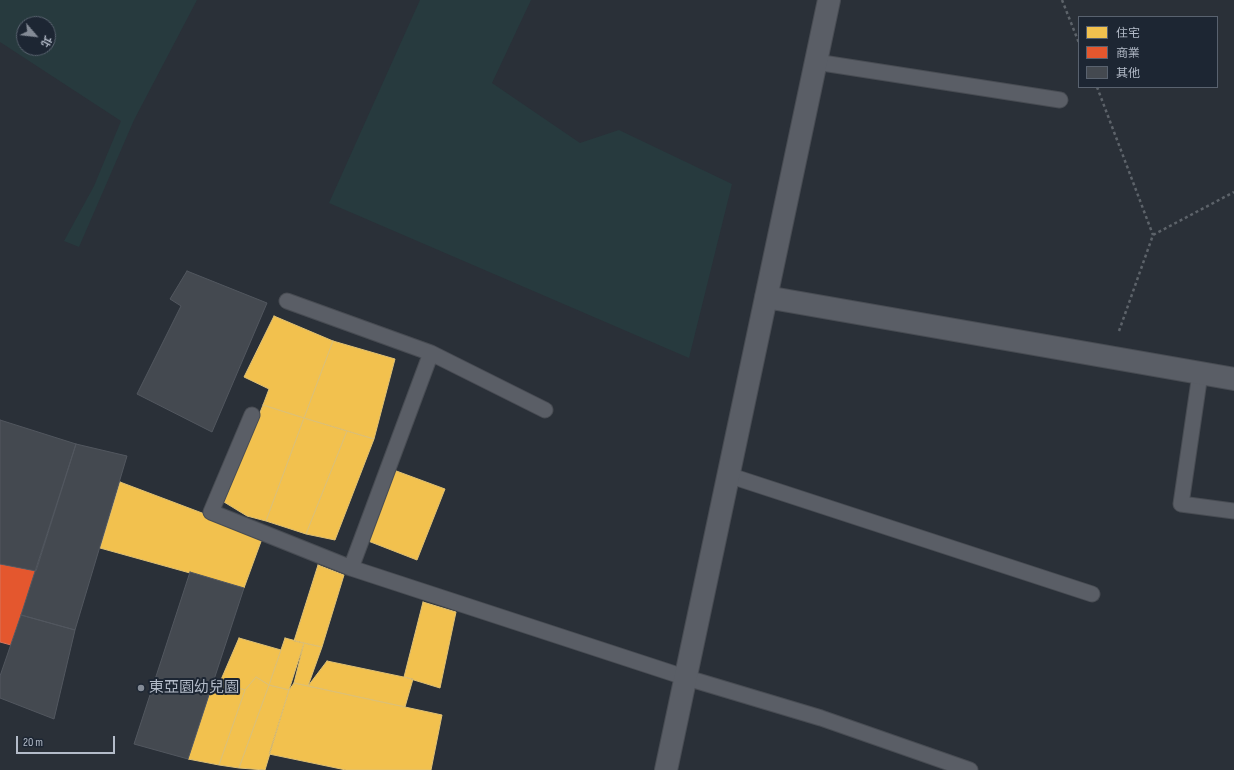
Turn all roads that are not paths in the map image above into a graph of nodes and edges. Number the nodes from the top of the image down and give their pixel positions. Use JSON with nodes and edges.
{"nodes":[{"id":1,"x":829,"y":0,"type":"edge"},
{"id":2,"x":816,"y":62,"type":"junction"},
{"id":3,"x":1060,"y":100,"type":"dead end"},
{"id":4,"x":766,"y":297,"type":"junction"},
{"id":5,"x":287,"y":301,"type":"dead end"},
{"id":6,"x":431,"y":353,"type":"junction"},
{"id":7,"x":1200,"y":374,"type":"junction"},
{"id":8,"x":1234,"y":379,"type":"edge"},
{"id":9,"x":546,"y":410,"type":"dead end"},
{"id":10,"x":252,"y":415,"type":"dead end"},
{"id":11,"x":728,"y":475,"type":"junction"},
{"id":12,"x":1234,"y":511,"type":"edge"},
{"id":13,"x":351,"y":568,"type":"junction"},
{"id":14,"x":1092,"y":594,"type":"dead end"},
{"id":15,"x":684,"y":677,"type":"junction"},
{"id":16,"x":666,"y":770,"type":"edge"},
{"id":17,"x":970,"y":770,"type":"edge"}],
"edges":[{"from":1,"to":2,"type":"street"},
{"from":2,"to":3,"type":"lane"},
{"from":2,"to":4,"type":"street"},
{"from":4,"to":7,"type":"street"},
{"from":4,"to":11,"type":"street"},
{"from":5,"to":6,"type":"lane"},
{"from":6,"to":9,"type":"lane"},
{"from":6,"to":13,"type":"lane"},
{"from":7,"to":8,"type":"street"},
{"from":7,"to":12,"type":"lane"},
{"from":10,"to":13,"type":"lane"},
{"from":11,"to":14,"type":"lane"},
{"from":11,"to":15,"type":"street"},
{"from":13,"to":15,"type":"lane"},
{"from":15,"to":16,"type":"street"},
{"from":15,"to":17,"type":"lane"}]}
